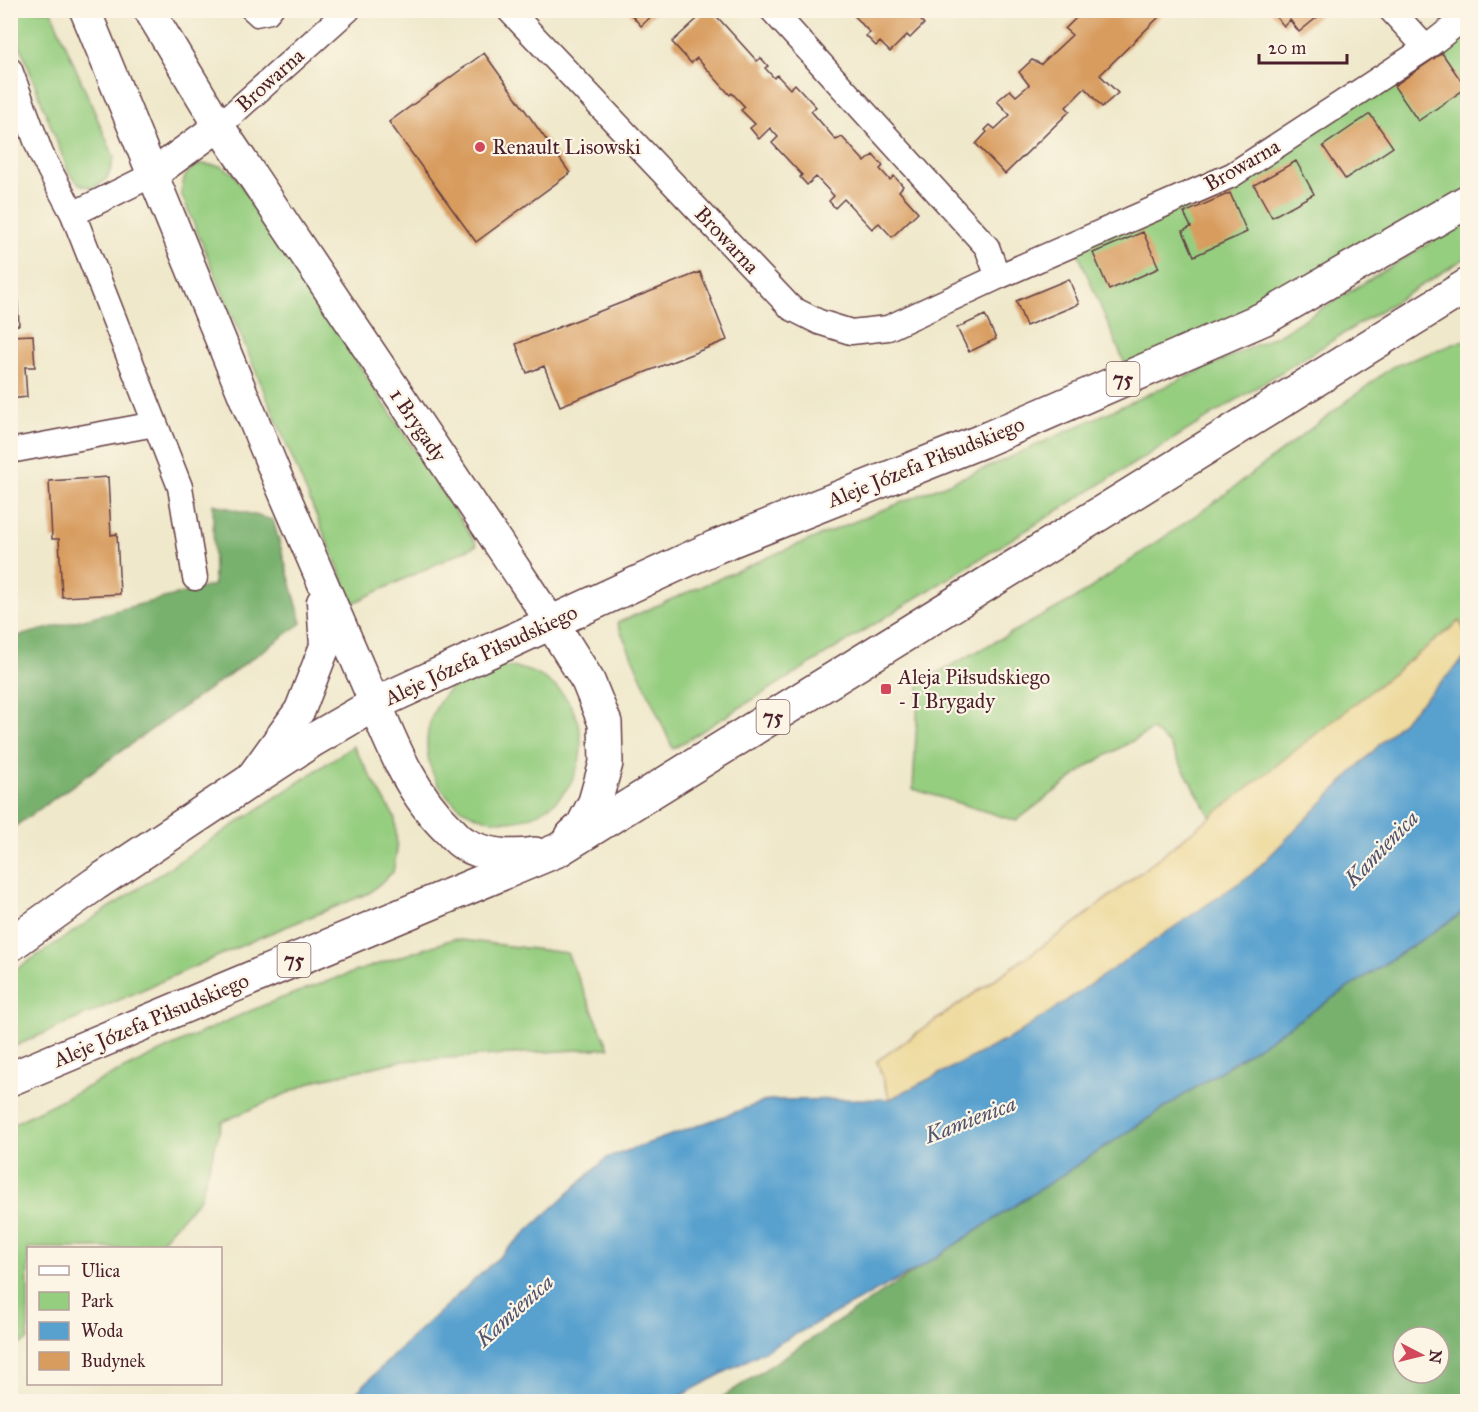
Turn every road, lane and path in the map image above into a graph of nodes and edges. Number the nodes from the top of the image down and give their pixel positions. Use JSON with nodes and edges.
{"nodes":[{"id":1,"x":85,"y":10,"type":"edge"},
{"id":2,"x":149,"y":10,"type":"edge"},
{"id":3,"x":245,"y":10,"type":"edge"},
{"id":4,"x":277,"y":10,"type":"edge"},
{"id":5,"x":348,"y":10,"type":"edge"},
{"id":6,"x":509,"y":10,"type":"edge"},
{"id":7,"x":772,"y":10,"type":"edge"},
{"id":8,"x":1391,"y":10,"type":"edge"},
{"id":9,"x":1467,"y":15,"type":"edge"},
{"id":10,"x":1426,"y":48,"type":"junction"},
{"id":11,"x":10,"y":70,"type":"edge"},
{"id":12,"x":219,"y":126,"type":"junction"},
{"id":13,"x":152,"y":175,"type":"junction"},
{"id":14,"x":1467,"y":201,"type":"edge"},
{"id":15,"x":72,"y":214,"type":"junction"},
{"id":16,"x":998,"y":277,"type":"junction"},
{"id":17,"x":1467,"y":285,"type":"edge"},
{"id":18,"x":155,"y":424,"type":"junction"},
{"id":19,"x":10,"y":451,"type":"edge"},
{"id":20,"x":195,"y":578,"type":"dead end"},
{"id":21,"x":319,"y":578,"type":"junction"},
{"id":22,"x":551,"y":622,"type":"junction"},
{"id":23,"x":375,"y":704,"type":"junction"},
{"id":24,"x":247,"y":783,"type":"junction"},
{"id":25,"x":558,"y":850,"type":"junction"},
{"id":26,"x":10,"y":945,"type":"edge"},
{"id":27,"x":10,"y":1078,"type":"edge"}],
"edges":[{"from":1,"to":13,"type":"street"},
{"from":2,"to":12,"type":"street","name":"1 Brygady"},
{"from":3,"to":4,"type":"lane"},
{"from":5,"to":12,"type":"street","name":"Browarna"},
{"from":6,"to":16,"type":"street","name":"Browarna"},
{"from":7,"to":16,"type":"street"},
{"from":8,"to":10,"type":"street"},
{"from":9,"to":10,"type":"street","name":"Browarna"},
{"from":10,"to":16,"type":"street","name":"Browarna"},
{"from":11,"to":15,"type":"street"},
{"from":12,"to":13,"type":"street"},
{"from":12,"to":22,"type":"street","name":"1 Brygady"},
{"from":13,"to":15,"type":"street"},
{"from":13,"to":21,"type":"street"},
{"from":14,"to":22,"type":"main road","name":"Aleje Józefa Piłsudskiego","number":"75"},
{"from":15,"to":18,"type":"street"},
{"from":17,"to":25,"type":"main road","name":"Aleje Józefa Piłsudskiego","number":"75"},
{"from":18,"to":19,"type":"street"},
{"from":18,"to":20,"type":"street"},
{"from":21,"to":23,"type":"street"},
{"from":21,"to":24,"type":"street"},
{"from":22,"to":23,"type":"main road","name":"Aleje Józefa Piłsudskiego","number":"75"},
{"from":22,"to":25,"type":"main road","name":"1 Brygady"},
{"from":23,"to":24,"type":"main road","name":"Aleje Józefa Piłsudskiego","number":"75"},
{"from":23,"to":25,"type":"main road","name":"Aleje Józefa Piłsudskiego"},
{"from":24,"to":26,"type":"main road","name":"Aleje Józefa Piłsudskiego","number":"75"},
{"from":25,"to":27,"type":"main road","name":"Aleje Józefa Piłsudskiego","number":"75"}]}
